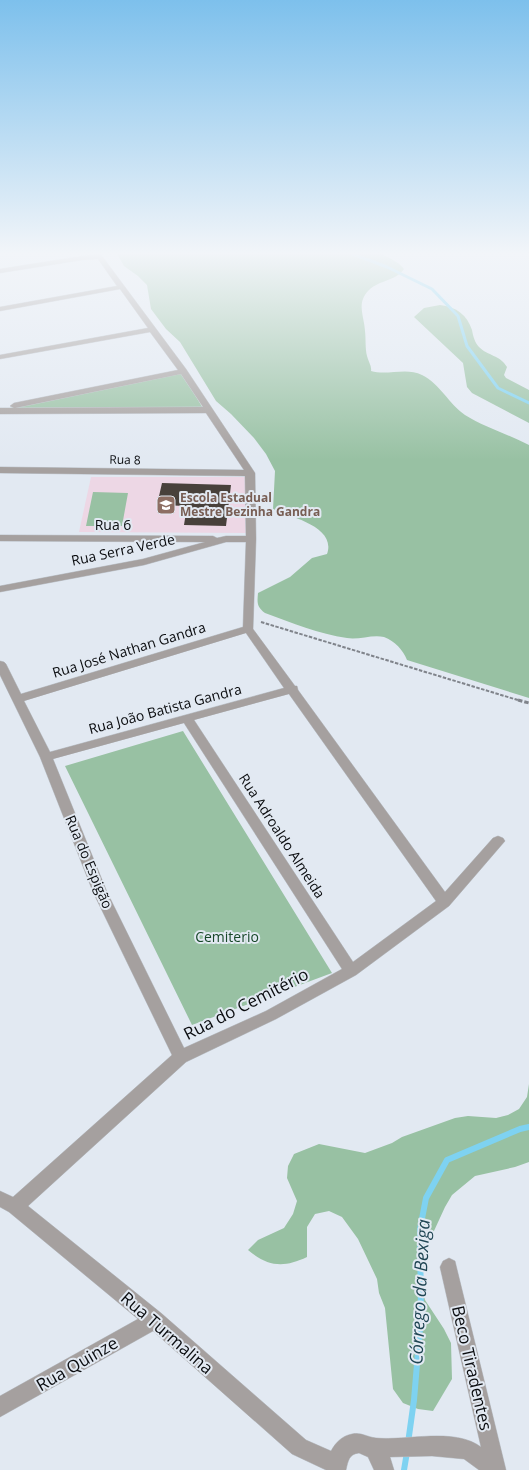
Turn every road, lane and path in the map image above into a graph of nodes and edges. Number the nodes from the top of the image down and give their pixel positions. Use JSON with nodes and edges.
{"nodes":[{"id":1,"x":147,"y":323,"type":"edge"},
{"id":2,"x":152,"y":329,"type":"junction"},
{"id":3,"x":0,"y":357,"type":"edge"},
{"id":4,"x":183,"y":371,"type":"junction"},
{"id":5,"x":0,"y":410,"type":"edge"},
{"id":6,"x":208,"y":410,"type":"junction"},
{"id":7,"x":0,"y":470,"type":"edge"},
{"id":8,"x":250,"y":473,"type":"junction"},
{"id":9,"x":0,"y":538,"type":"edge"},
{"id":10,"x":226,"y":539,"type":"junction"},
{"id":11,"x":251,"y":539,"type":"junction"},
{"id":12,"x":0,"y":589,"type":"edge"},
{"id":13,"x":249,"y":624,"type":"junction"},
{"id":14,"x":0,"y":664,"type":"edge"},
{"id":15,"x":293,"y":689,"type":"junction"},
{"id":16,"x":18,"y":699,"type":"junction"},
{"id":17,"x":529,"y":703,"type":"edge"},
{"id":18,"x":187,"y":718,"type":"junction"},
{"id":19,"x":46,"y":757,"type":"junction"},
{"id":20,"x":498,"y":842,"type":"dead end"},
{"id":21,"x":444,"y":902,"type":"junction"},
{"id":22,"x":351,"y":971,"type":"junction"},
{"id":23,"x":181,"y":1058,"type":"junction"},
{"id":24,"x":8,"y":1202,"type":"edge"},
{"id":25,"x":449,"y":1267,"type":"dead end"},
{"id":26,"x":154,"y":1320,"type":"junction"},
{"id":27,"x":0,"y":1407,"type":"edge"},
{"id":28,"x":373,"y":1448,"type":"junction"},
{"id":29,"x":336,"y":1466,"type":"edge"},
{"id":30,"x":384,"y":1470,"type":"edge"},
{"id":31,"x":496,"y":1470,"type":"edge"}],
"edges":[{"from":1,"to":2,"type":"street"},
{"from":2,"to":3,"type":"street"},
{"from":2,"to":4,"type":"street"},
{"from":4,"to":5,"type":"street"},
{"from":4,"to":6,"type":"street"},
{"from":5,"to":6,"type":"street"},
{"from":6,"to":8,"type":"street"},
{"from":7,"to":8,"type":"street","name":"Rua 8"},
{"from":8,"to":11,"type":"street"},
{"from":9,"to":10,"type":"street","name":"Rua 6"},
{"from":10,"to":11,"type":"street","name":"Rua Serra Verde"},
{"from":10,"to":12,"type":"street","name":"Rua Serra Verde"},
{"from":11,"to":13,"type":"street"},
{"from":13,"to":15,"type":"street"},
{"from":13,"to":16,"type":"street","name":"Rua José Nathan Gandra"},
{"from":13,"to":17,"type":"path"},
{"from":14,"to":16,"type":"street","name":"Rua do Espigão"},
{"from":15,"to":18,"type":"street","name":"Rua João Batista Gandra"},
{"from":15,"to":21,"type":"street"},
{"from":16,"to":19,"type":"street","name":"Rua do Espigão"},
{"from":18,"to":19,"type":"street","name":"Rua João Batista Gandra"},
{"from":18,"to":22,"type":"street","name":"Rua Adroaldo Almeida"},
{"from":19,"to":23,"type":"street","name":"Rua do Espigão"},
{"from":20,"to":21,"type":"street","name":"Rua do Cemitério"},
{"from":21,"to":22,"type":"street","name":"Rua do Cemitério"},
{"from":22,"to":23,"type":"street","name":"Rua do Cemitério"},
{"from":23,"to":24,"type":"street","name":"Rua do Cemitério"},
{"from":24,"to":26,"type":"street","name":"Rua Turmalina"},
{"from":25,"to":31,"type":"street","name":"Beco Tiradentes"},
{"from":26,"to":27,"type":"street","name":"Rua Quinze"},
{"from":26,"to":29,"type":"street","name":"Rua Turmalina"},
{"from":28,"to":29,"type":"street"},
{"from":28,"to":30,"type":"street"},
{"from":28,"to":31,"type":"street"}]}
